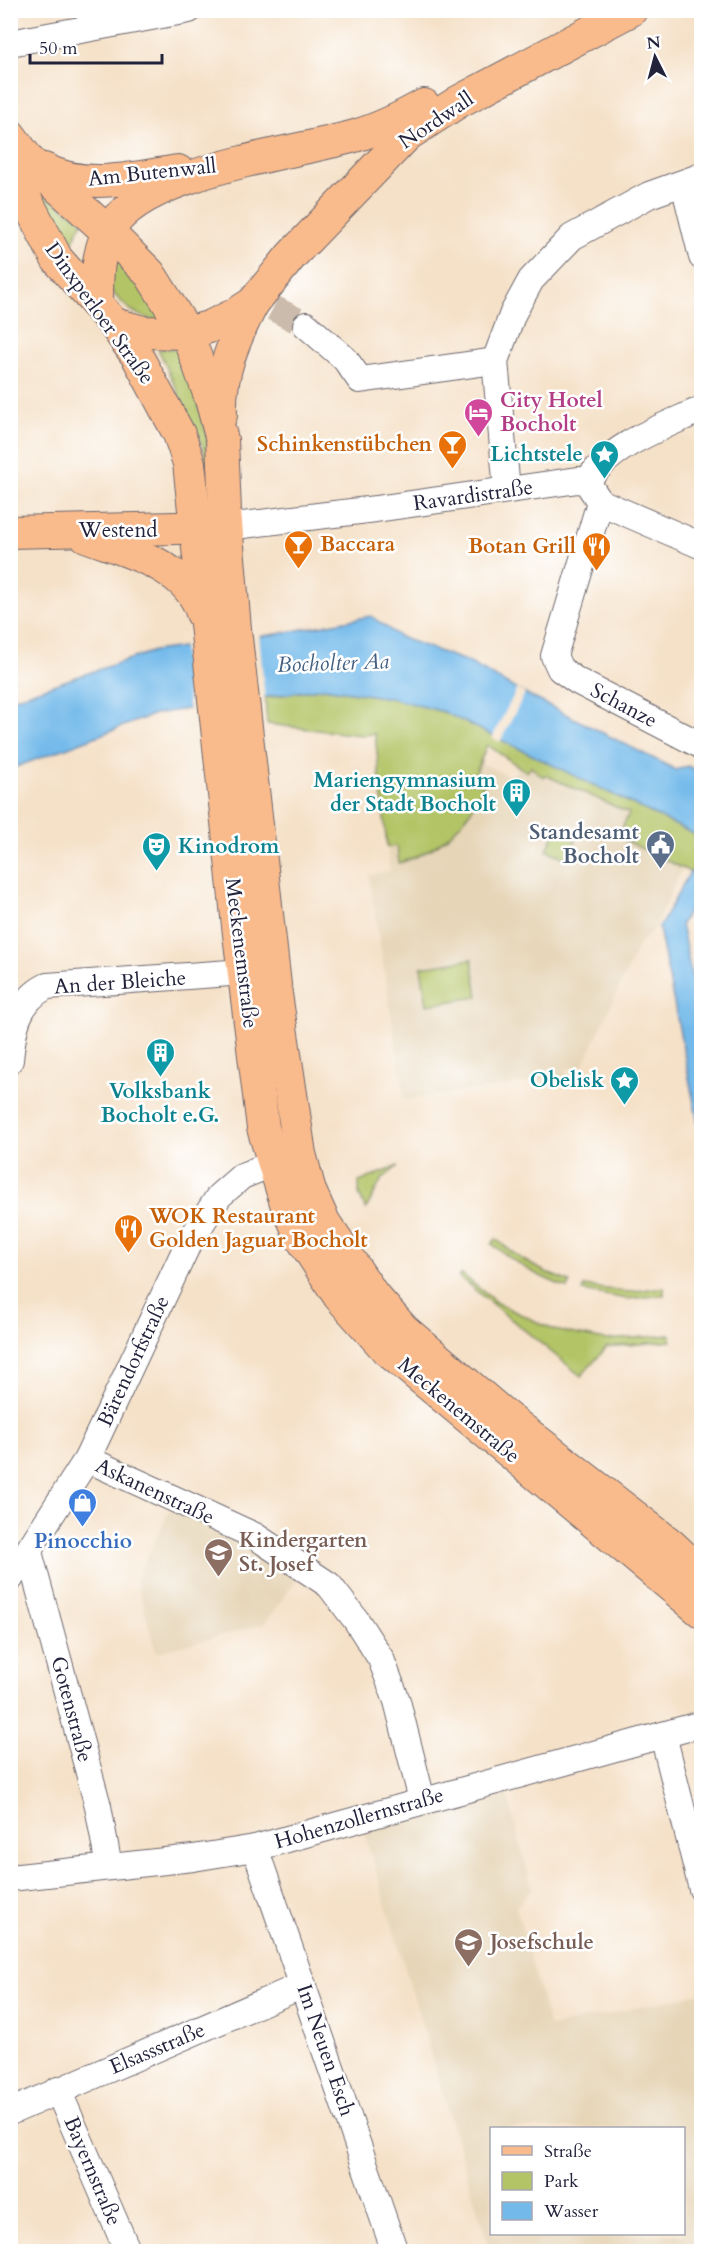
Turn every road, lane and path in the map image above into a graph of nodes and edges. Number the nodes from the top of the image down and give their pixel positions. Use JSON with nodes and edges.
{"nodes":[{"id":1,"x":189,"y":10,"type":"edge"},
{"id":2,"x":597,"y":10,"type":"edge"},
{"id":3,"x":631,"y":10,"type":"edge"},
{"id":4,"x":10,"y":43,"type":"edge"},
{"id":5,"x":10,"y":135,"type":"edge"},
{"id":6,"x":324,"y":145,"type":"junction"},
{"id":7,"x":241,"y":162,"type":"junction"},
{"id":8,"x":20,"y":166,"type":"edge"},
{"id":9,"x":693,"y":180,"type":"edge"},
{"id":10,"x":359,"y":183,"type":"junction"},
{"id":11,"x":108,"y":232,"type":"junction"},
{"id":12,"x":702,"y":257,"type":"edge"},
{"id":13,"x":262,"y":303,"type":"junction"},
{"id":14,"x":105,"y":313,"type":"junction"},
{"id":15,"x":306,"y":325,"type":"tunnel mouth"},
{"id":16,"x":187,"y":333,"type":"junction"},
{"id":17,"x":495,"y":361,"type":"junction"},
{"id":18,"x":702,"y":409,"type":"edge"},
{"id":19,"x":222,"y":440,"type":"junction"},
{"id":20,"x":507,"y":490,"type":"junction"},
{"id":21,"x":593,"y":492,"type":"junction"},
{"id":22,"x":212,"y":528,"type":"junction"},
{"id":23,"x":72,"y":530,"type":"junction"},
{"id":24,"x":10,"y":532,"type":"edge"},
{"id":25,"x":702,"y":546,"type":"edge"},
{"id":26,"x":221,"y":630,"type":"junction"},
{"id":27,"x":231,"y":721,"type":"junction"},
{"id":28,"x":702,"y":746,"type":"edge"},
{"id":29,"x":244,"y":972,"type":"junction"},
{"id":30,"x":10,"y":1059,"type":"edge"},
{"id":31,"x":286,"y":1158,"type":"junction"},
{"id":32,"x":87,"y":1459,"type":"junction"},
{"id":33,"x":28,"y":1552,"type":"junction"},
{"id":34,"x":702,"y":1574,"type":"edge"},
{"id":35,"x":10,"y":1579,"type":"edge"},
{"id":36,"x":702,"y":1612,"type":"edge"},
{"id":37,"x":702,"y":1724,"type":"edge"},
{"id":38,"x":663,"y":1735,"type":"junction"},
{"id":39,"x":422,"y":1800,"type":"junction"},
{"id":40,"x":255,"y":1848,"type":"junction"},
{"id":41,"x":109,"y":1867,"type":"junction"},
{"id":42,"x":10,"y":1878,"type":"edge"},
{"id":43,"x":702,"y":1889,"type":"edge"},
{"id":44,"x":303,"y":1985,"type":"junction"},
{"id":45,"x":58,"y":2090,"type":"junction"},
{"id":46,"x":10,"y":2112,"type":"edge"},
{"id":47,"x":128,"y":2252,"type":"edge"},
{"id":48,"x":395,"y":2252,"type":"edge"}],
"edges":[{"from":1,"to":4,"type":"street"},
{"from":2,"to":6,"type":"main road","name":"Nordwall"},
{"from":3,"to":10,"type":"main road","name":"Nordwall"},
{"from":5,"to":8,"type":"main road","name":"Dinxperloer Straße"},
{"from":6,"to":7,"type":"main road","name":"Am Butenwall"},
{"from":6,"to":10,"type":"main road"},
{"from":7,"to":8,"type":"main road","name":"Am Butenwall"},
{"from":7,"to":11,"type":"main road","name":"Am Butenwall"},
{"from":8,"to":11,"type":"main road","name":"Dinxperloer Straße"},
{"from":8,"to":14,"type":"main road","name":"Dinxperloer Straße"},
{"from":9,"to":12,"type":"street"},
{"from":9,"to":17,"type":"street"},
{"from":10,"to":13,"type":"main road","name":"Nordwall"},
{"from":11,"to":14,"type":"main road","name":"Am Butenwall"},
{"from":11,"to":16,"type":"main road","name":"Dinxperloer Straße"},
{"from":13,"to":16,"type":"main road","name":"Nordwall"},
{"from":13,"to":19,"type":"main road","name":"Nordwall"},
{"from":14,"to":16,"type":"main road","name":"Nordwall"},
{"from":14,"to":22,"type":"main road","name":"Dinxperloer Straße"},
{"from":15,"to":17,"type":"street"},
{"from":16,"to":19,"type":"main road","name":"Dinxperloer Straße"},
{"from":17,"to":20,"type":"street"},
{"from":18,"to":21,"type":"street"},
{"from":19,"to":22,"type":"main road","name":"Dinxperloer Straße"},
{"from":20,"to":21,"type":"street","name":"Ravardistraße"},
{"from":20,"to":22,"type":"street","name":"Ravardistraße"},
{"from":21,"to":25,"type":"street","name":"Ravardistraße"},
{"from":21,"to":28,"type":"street","name":"Schanze"},
{"from":22,"to":23,"type":"main road","name":"Westend"},
{"from":22,"to":26,"type":"main road","name":"Meckenemstraße"},
{"from":23,"to":24,"type":"main road","name":"Westend"},
{"from":23,"to":26,"type":"main road"},
{"from":26,"to":27,"type":"main road","name":"Meckenemstraße"},
{"from":27,"to":29,"type":"main road","name":"Meckenemstraße"},
{"from":27,"to":31,"type":"main road","name":"Meckenemstraße"},
{"from":29,"to":30,"type":"street","name":"An der Bleiche"},
{"from":29,"to":31,"type":"main road","name":"Meckenemstraße"},
{"from":31,"to":32,"type":"street","name":"Bärendorfstraße"},
{"from":31,"to":34,"type":"main road","name":"Meckenemstraße"},
{"from":31,"to":36,"type":"main road","name":"Meckenemstraße"},
{"from":32,"to":33,"type":"street","name":"Bärendorfstraße"},
{"from":32,"to":39,"type":"street","name":"Askanenstraße"},
{"from":33,"to":35,"type":"street","name":"Bärendorfstraße"},
{"from":33,"to":41,"type":"street","name":"Gotenstraße"},
{"from":37,"to":38,"type":"street","name":"Hohenzollernstraße"},
{"from":38,"to":39,"type":"street","name":"Hohenzollernstraße"},
{"from":38,"to":43,"type":"street"},
{"from":39,"to":40,"type":"street","name":"Hohenzollernstraße"},
{"from":40,"to":41,"type":"street","name":"Hohenzollernstraße"},
{"from":40,"to":44,"type":"street","name":"Im Neuen Esch"},
{"from":41,"to":42,"type":"street","name":"Hohenzollernstraße"},
{"from":44,"to":45,"type":"street","name":"Elsassstraße"},
{"from":44,"to":48,"type":"street","name":"Im Neuen Esch"},
{"from":45,"to":46,"type":"street","name":"Elsassstraße"},
{"from":45,"to":47,"type":"street","name":"Bayernstraße"}]}
